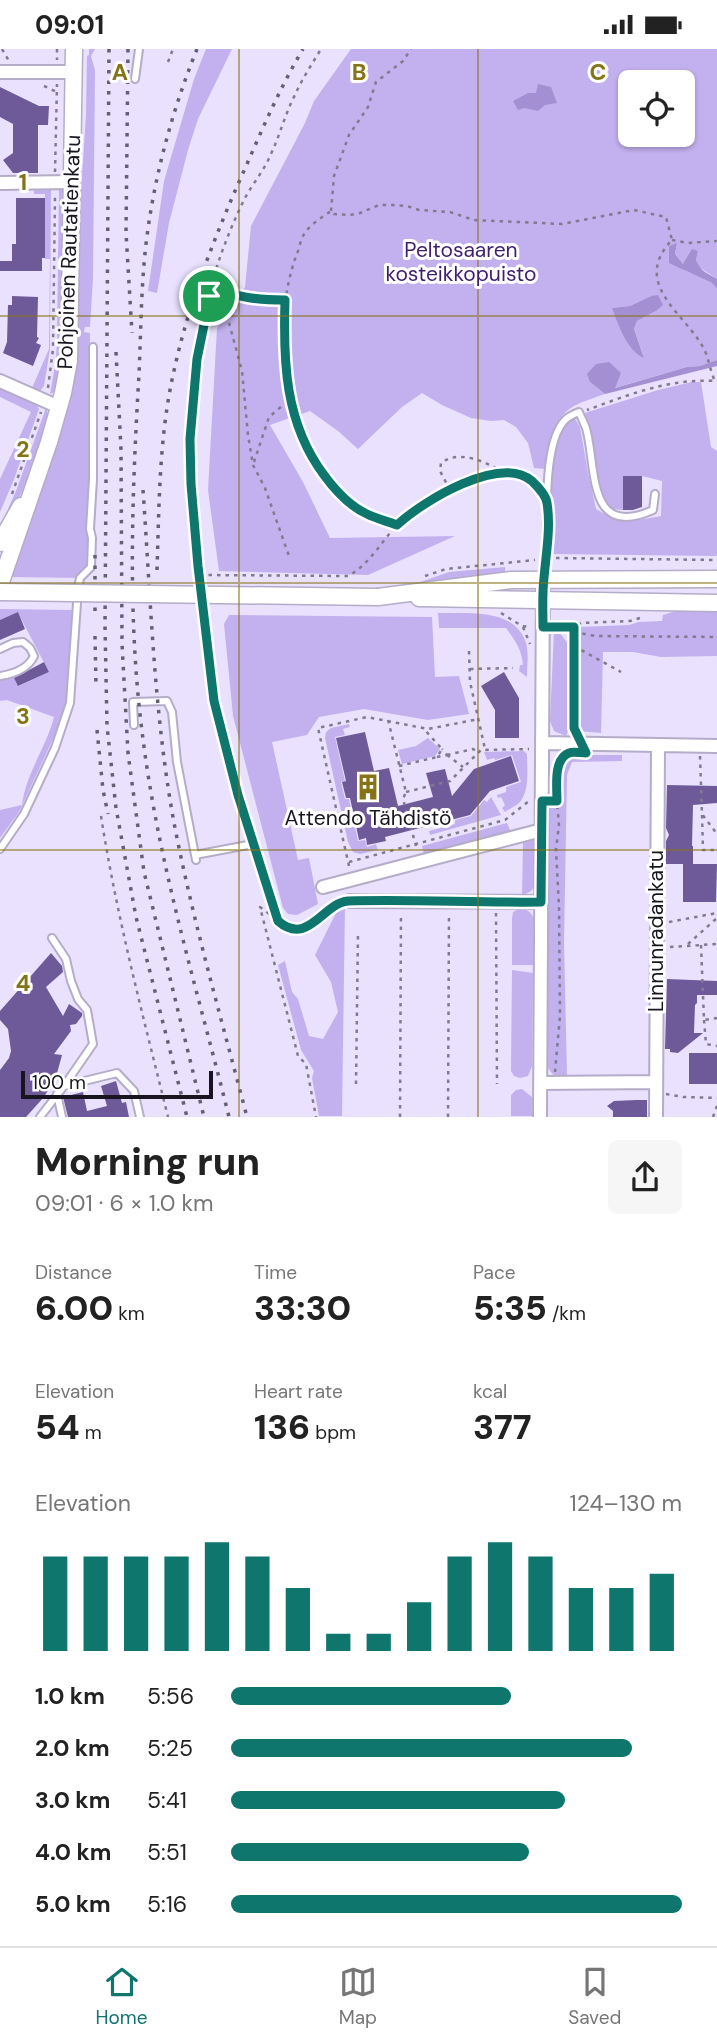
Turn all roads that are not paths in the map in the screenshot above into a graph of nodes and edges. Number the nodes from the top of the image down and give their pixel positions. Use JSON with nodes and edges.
{"nodes":[{"id":1,"x":74,"y":49,"type":"edge"},
{"id":2,"x":139,"y":49,"type":"edge"},
{"id":3,"x":0,"y":72,"type":"edge"},
{"id":4,"x":74,"y":72,"type":"junction"},
{"id":5,"x":135,"y":79,"type":"dead end"},
{"id":6,"x":63,"y":182,"type":"junction"},
{"id":7,"x":0,"y":183,"type":"edge"},
{"id":8,"x":93,"y":347,"type":"dead end"},
{"id":9,"x":0,"y":381,"type":"edge"},
{"id":10,"x":52,"y":404,"type":"junction"},
{"id":11,"x":30,"y":492,"type":"junction"},
{"id":12,"x":655,"y":494,"type":"dead end"},
{"id":13,"x":0,"y":543,"type":"edge"},
{"id":14,"x":717,"y":579,"type":"edge"},
{"id":15,"x":543,"y":580,"type":"junction"},
{"id":16,"x":0,"y":585,"type":"edge"},
{"id":17,"x":0,"y":592,"type":"edge"},
{"id":18,"x":378,"y":597,"type":"junction"},
{"id":19,"x":543,"y":601,"type":"junction"},
{"id":20,"x":717,"y":603,"type":"edge"},
{"id":21,"x":0,"y":649,"type":"edge"},
{"id":22,"x":0,"y":675,"type":"edge"},
{"id":23,"x":134,"y":725,"type":"dead end"},
{"id":24,"x":657,"y":745,"type":"junction"},
{"id":25,"x":536,"y":746,"type":"junction"},
{"id":26,"x":717,"y":746,"type":"edge"},
{"id":27,"x":542,"y":830,"type":"junction"},
{"id":28,"x":253,"y":844,"type":"road end"},
{"id":29,"x":0,"y":849,"type":"edge"},
{"id":30,"x":323,"y":887,"type":"dead end"},
{"id":31,"x":350,"y":901,"type":"road end"},
{"id":32,"x":541,"y":902,"type":"junction"},
{"id":33,"x":52,"y":938,"type":"dead end"},
{"id":34,"x":540,"y":1083,"type":"junction"},
{"id":35,"x":64,"y":1086,"type":"junction"},
{"id":36,"x":656,"y":1087,"type":"junction"},
{"id":37,"x":57,"y":1094,"type":"junction"},
{"id":38,"x":40,"y":1117,"type":"edge"},
{"id":39,"x":62,"y":1117,"type":"edge"},
{"id":40,"x":140,"y":1117,"type":"edge"},
{"id":41,"x":540,"y":1117,"type":"edge"},
{"id":42,"x":656,"y":1117,"type":"edge"}],
"edges":[{"from":1,"to":4,"type":"street","name":"Pohjoinen Rautatienkatu"},
{"from":2,"to":5,"type":"lane"},
{"from":3,"to":4,"type":"street"},
{"from":4,"to":6,"type":"street","name":"Pohjoinen Rautatienkatu"},
{"from":6,"to":7,"type":"street"},
{"from":6,"to":10,"type":"street","name":"Pohjoinen Rautatienkatu"},
{"from":8,"to":29,"type":"lane"},
{"from":9,"to":10,"type":"street"},
{"from":10,"to":11,"type":"street","name":"Pohjoinen Rautatienkatu"},
{"from":11,"to":13,"type":"street","name":"Pohjoinen Rautatienkatu"},
{"from":11,"to":16,"type":"street","name":"Pohjoinen Rautatienkatu"},
{"from":12,"to":15,"type":"lane"},
{"from":14,"to":15,"type":"street"},
{"from":15,"to":18,"type":"street"},
{"from":15,"to":19,"type":"street"},
{"from":17,"to":18,"type":"street","bridge":true},
{"from":18,"to":19,"type":"street"},
{"from":19,"to":20,"type":"street"},
{"from":19,"to":25,"type":"street"},
{"from":21,"to":22,"type":"lane"},
{"from":23,"to":28,"type":"lane"},
{"from":24,"to":25,"type":"street"},
{"from":24,"to":26,"type":"street"},
{"from":24,"to":36,"type":"street","name":"Linnunradankatu"},
{"from":25,"to":27,"type":"street"},
{"from":27,"to":30,"type":"street"},
{"from":27,"to":32,"type":"street"},
{"from":31,"to":32,"type":"street"},
{"from":32,"to":34,"type":"street"},
{"from":33,"to":35,"type":"lane"},
{"from":34,"to":36,"type":"street"},
{"from":34,"to":41,"type":"street"},
{"from":35,"to":37,"type":"lane"},
{"from":35,"to":40,"type":"lane"},
{"from":36,"to":42,"type":"street","name":"Linnunradankatu"},
{"from":37,"to":38,"type":"lane"},
{"from":37,"to":39,"type":"lane"}]}
